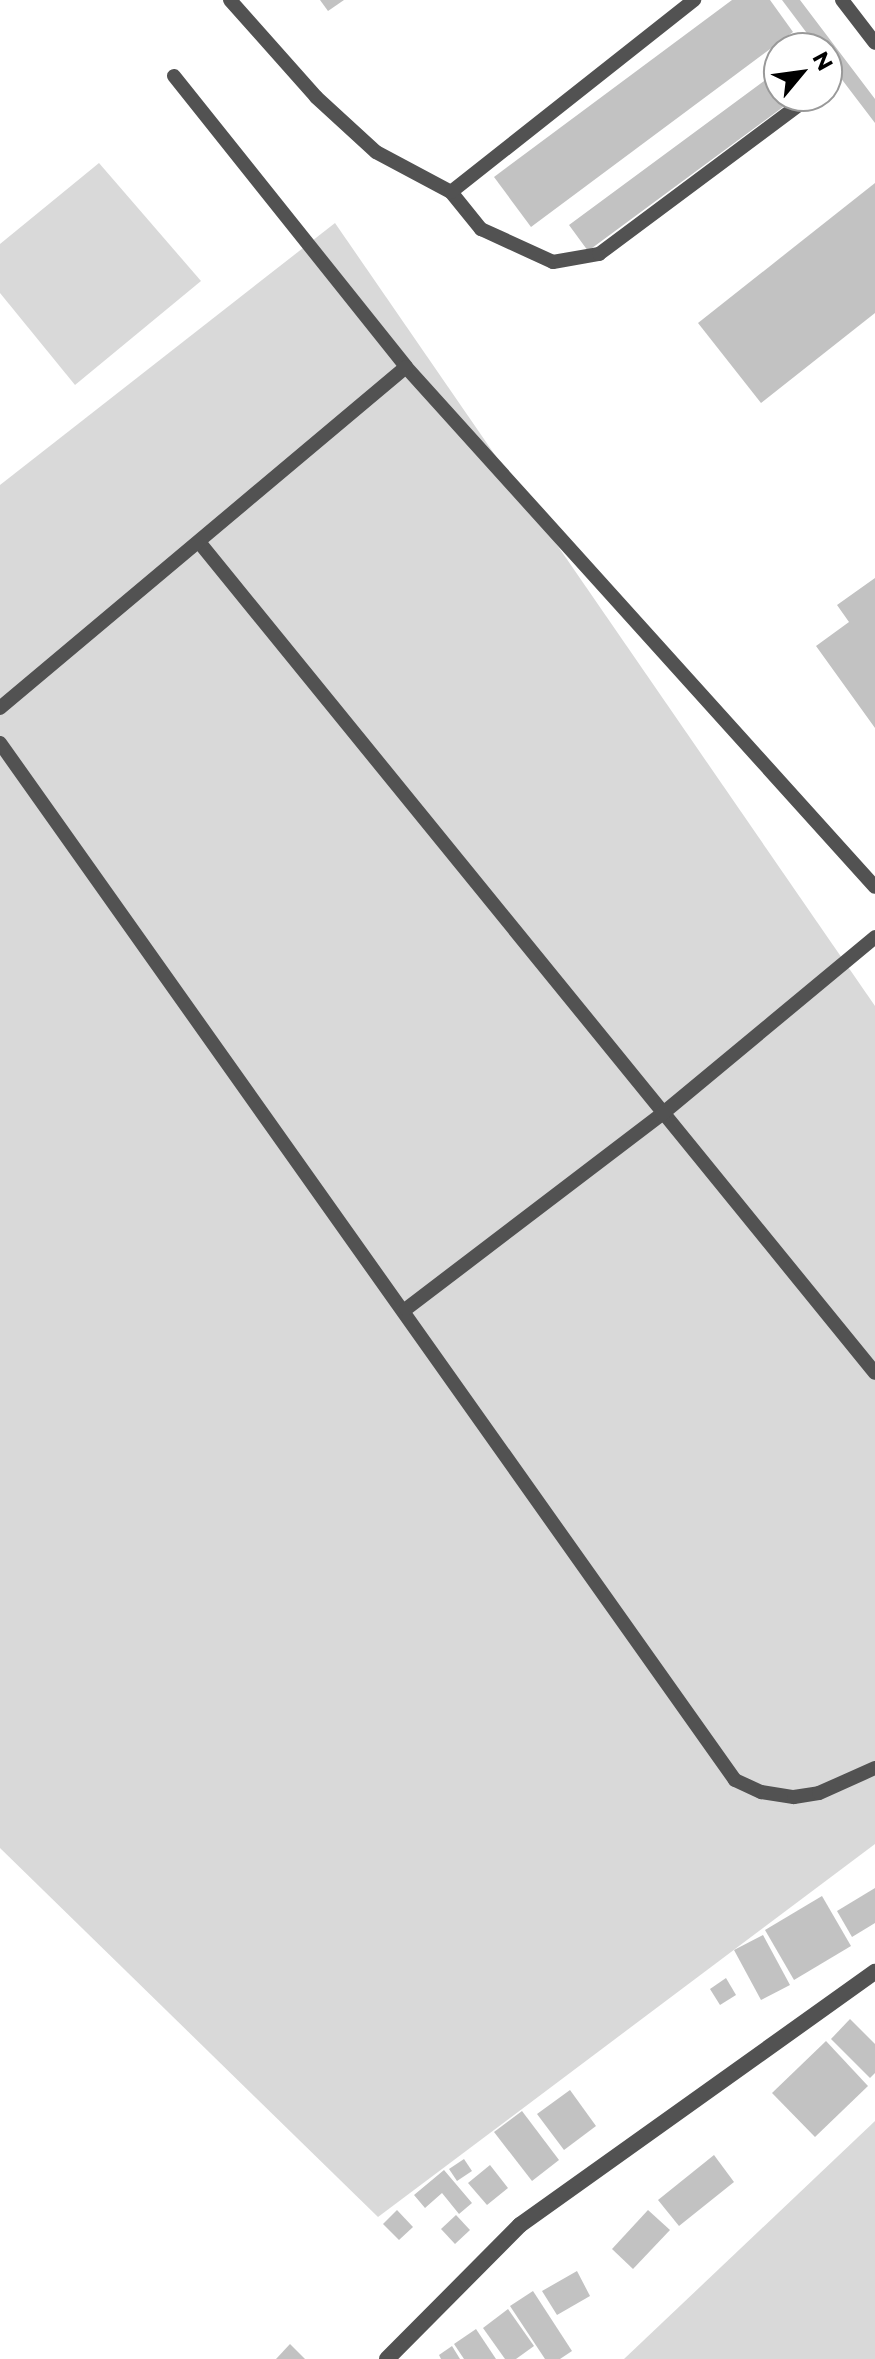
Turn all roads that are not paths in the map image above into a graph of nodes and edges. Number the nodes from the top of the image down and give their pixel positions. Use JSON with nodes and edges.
{"nodes":[{"id":1,"x":230,"y":0,"type":"edge"},
{"id":2,"x":694,"y":0,"type":"edge"},
{"id":3,"x":842,"y":0,"type":"edge"},
{"id":4,"x":875,"y":43,"type":"edge"},
{"id":5,"x":174,"y":76,"type":"dead end"},
{"id":6,"x":790,"y":112,"type":"edge"},
{"id":7,"x":451,"y":192,"type":"junction"},
{"id":8,"x":406,"y":367,"type":"junction"},
{"id":9,"x":199,"y":542,"type":"junction"},
{"id":10,"x":0,"y":708,"type":"edge"},
{"id":11,"x":0,"y":743,"type":"edge"},
{"id":12,"x":875,"y":887,"type":"edge"},
{"id":13,"x":875,"y":937,"type":"edge"},
{"id":14,"x":662,"y":1114,"type":"junction"},
{"id":15,"x":406,"y":1309,"type":"junction"},
{"id":16,"x":875,"y":1373,"type":"edge"},
{"id":17,"x":875,"y":1768,"type":"edge"},
{"id":18,"x":875,"y":1972,"type":"edge"},
{"id":19,"x":387,"y":2359,"type":"edge"}],
"edges":[{"from":1,"to":7,"type":"lane"},
{"from":2,"to":7,"type":"lane"},
{"from":3,"to":4,"type":"lane"},
{"from":5,"to":8,"type":"lane"},
{"from":6,"to":7,"type":"lane"},
{"from":8,"to":9,"type":"lane"},
{"from":8,"to":12,"type":"lane"},
{"from":9,"to":10,"type":"lane"},
{"from":9,"to":14,"type":"lane"},
{"from":11,"to":15,"type":"lane"},
{"from":13,"to":14,"type":"lane"},
{"from":14,"to":15,"type":"lane"},
{"from":14,"to":16,"type":"lane"},
{"from":15,"to":17,"type":"lane"},
{"from":18,"to":19,"type":"street"}]}
